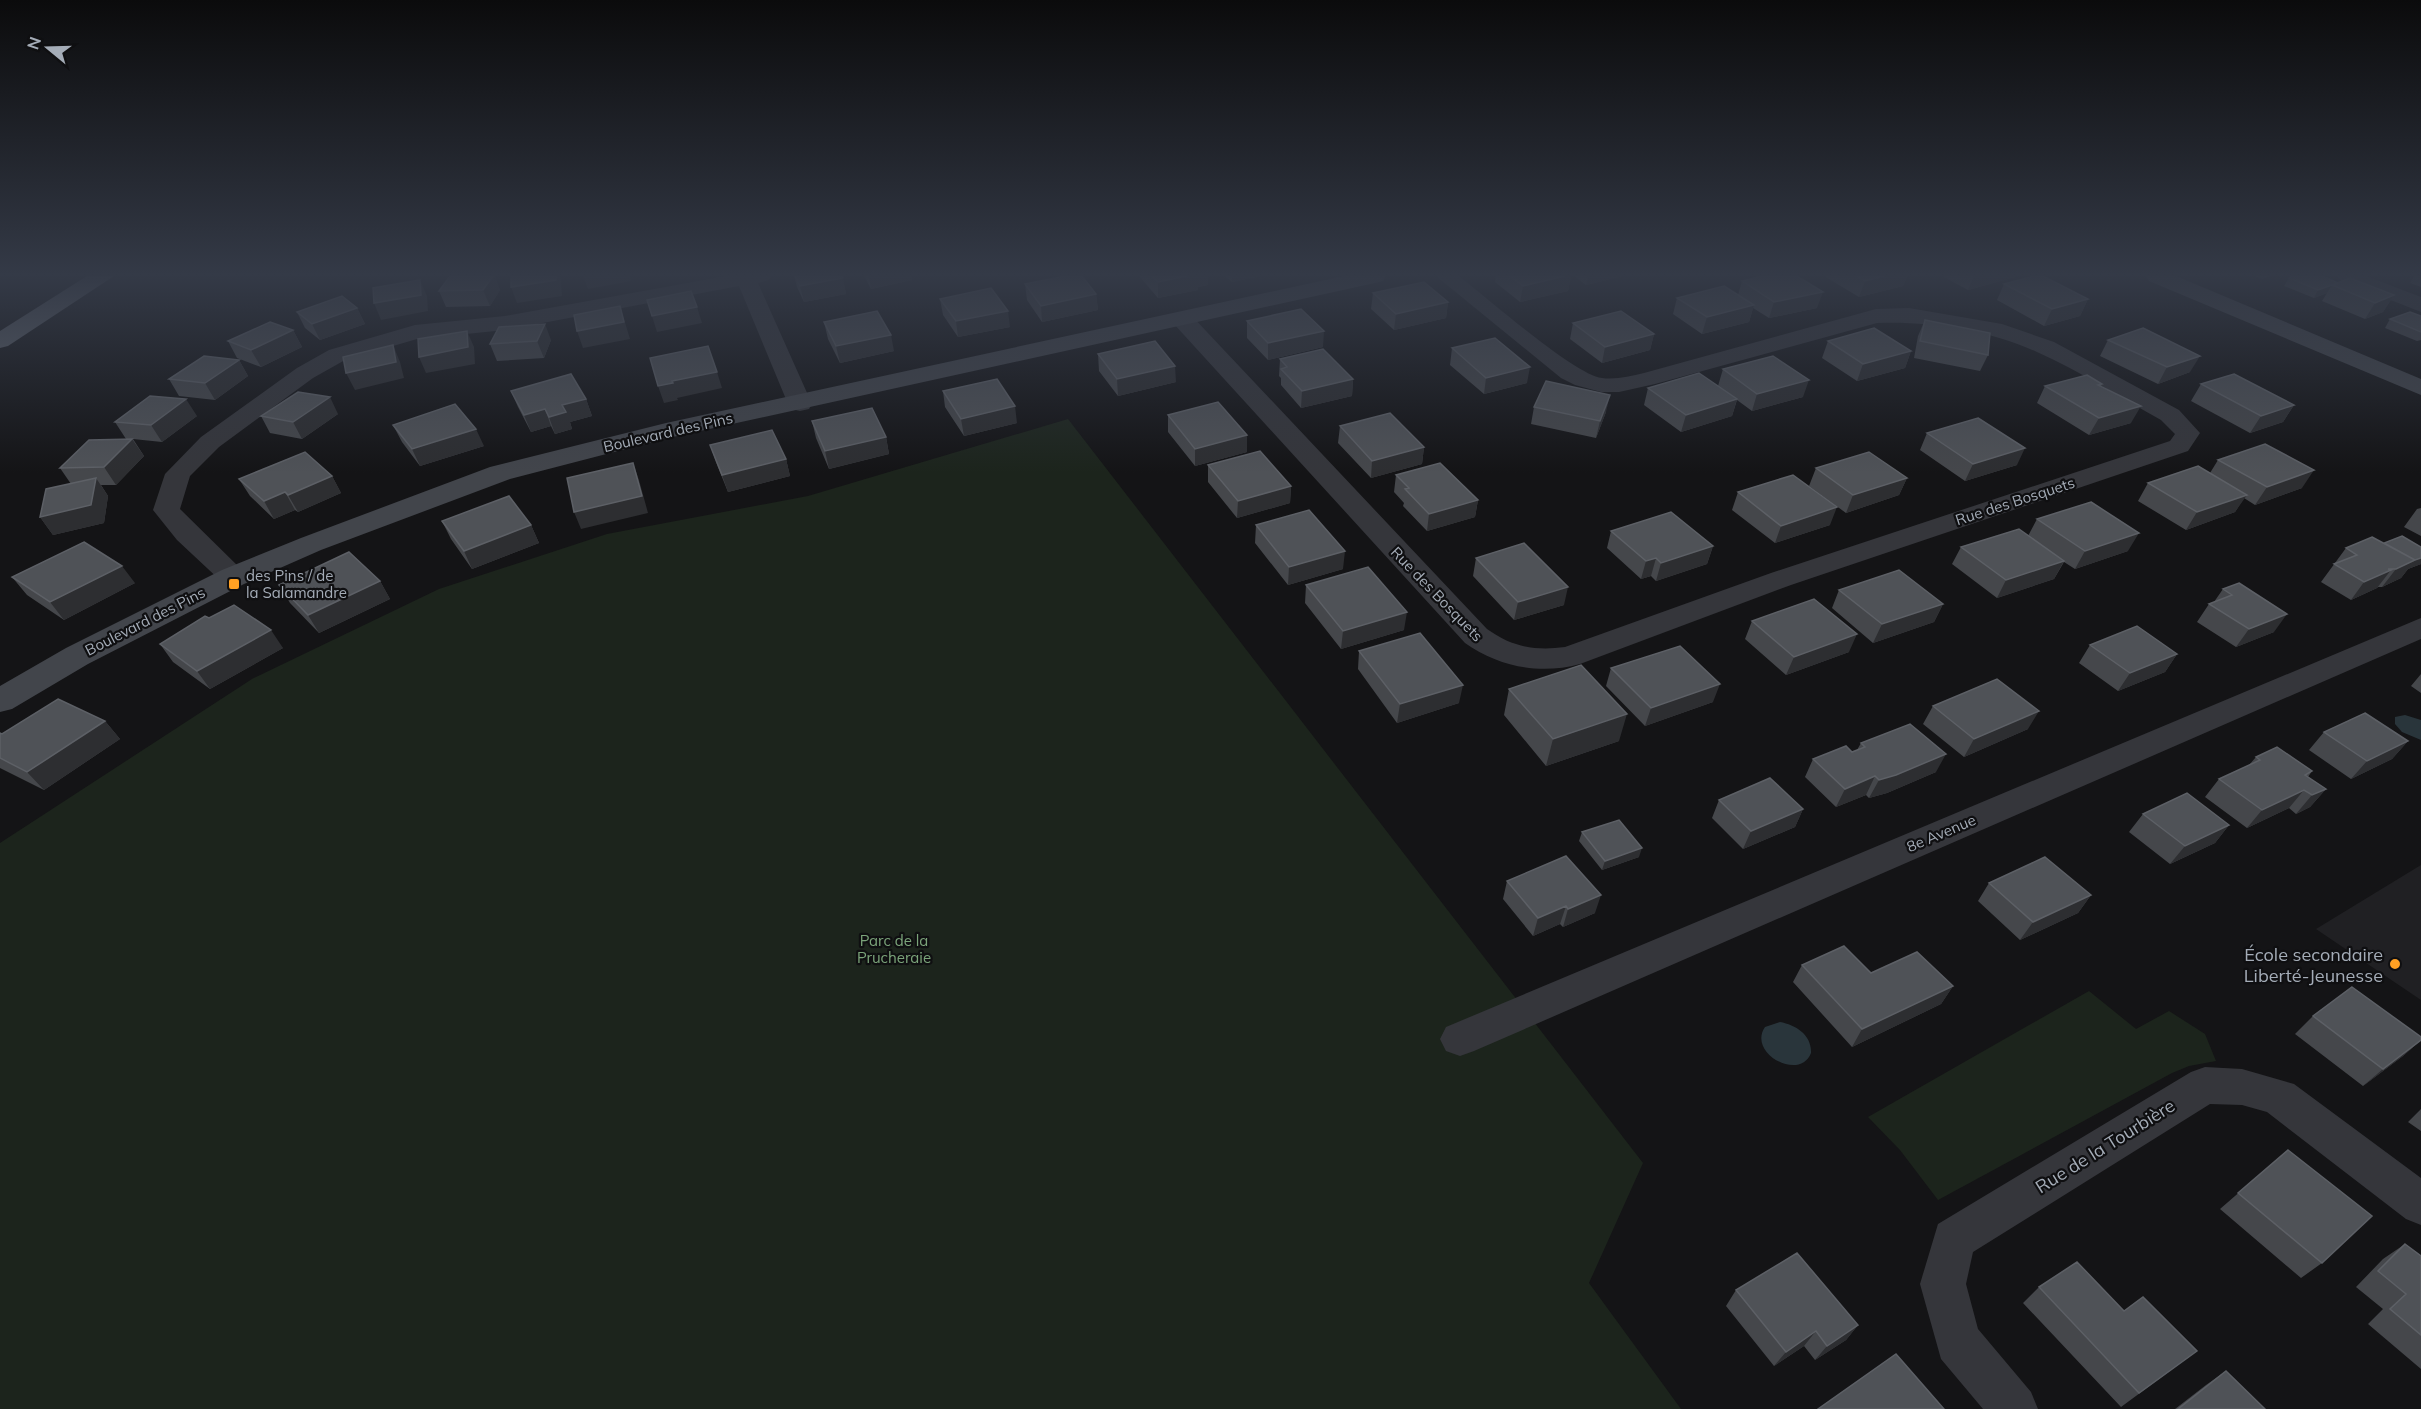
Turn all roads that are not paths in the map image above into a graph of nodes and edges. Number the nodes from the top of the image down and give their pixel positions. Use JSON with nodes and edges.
{"nodes":[{"id":1,"x":382,"y":342,"type":"edge"},
{"id":2,"x":777,"y":342,"type":"edge"},
{"id":3,"x":1080,"y":342,"type":"edge"},
{"id":4,"x":1203,"y":342,"type":"edge"},
{"id":5,"x":1529,"y":342,"type":"edge"},
{"id":6,"x":1782,"y":342,"type":"edge"},
{"id":7,"x":2032,"y":342,"type":"edge"},
{"id":8,"x":2312,"y":342,"type":"edge"},
{"id":9,"x":2421,"y":388,"type":"edge"},
{"id":10,"x":800,"y":404,"type":"junction"},
{"id":11,"x":233,"y":577,"type":"junction"},
{"id":12,"x":2421,"y":628,"type":"edge"},
{"id":13,"x":0,"y":701,"type":"edge"},
{"id":14,"x":1460,"y":1039,"type":"dead end"},
{"id":15,"x":2421,"y":1204,"type":"edge"},
{"id":16,"x":2014,"y":1409,"type":"edge"}],
"edges":[{"from":1,"to":11,"type":"street"},
{"from":2,"to":10,"type":"street"},
{"from":3,"to":10,"type":"street","name":"Boulevard des Pins"},
{"from":4,"to":7,"type":"street","name":"Rue des Bosquets"},
{"from":5,"to":6,"type":"street","name":"Rue des Bosquets"},
{"from":8,"to":9,"type":"street"},
{"from":10,"to":11,"type":"street","name":"Boulevard des Pins"},
{"from":11,"to":13,"type":"street","name":"Boulevard des Pins"},
{"from":12,"to":14,"type":"street","name":"8e Avenue"},
{"from":15,"to":16,"type":"street","name":"Rue de la Tourbière"}]}
